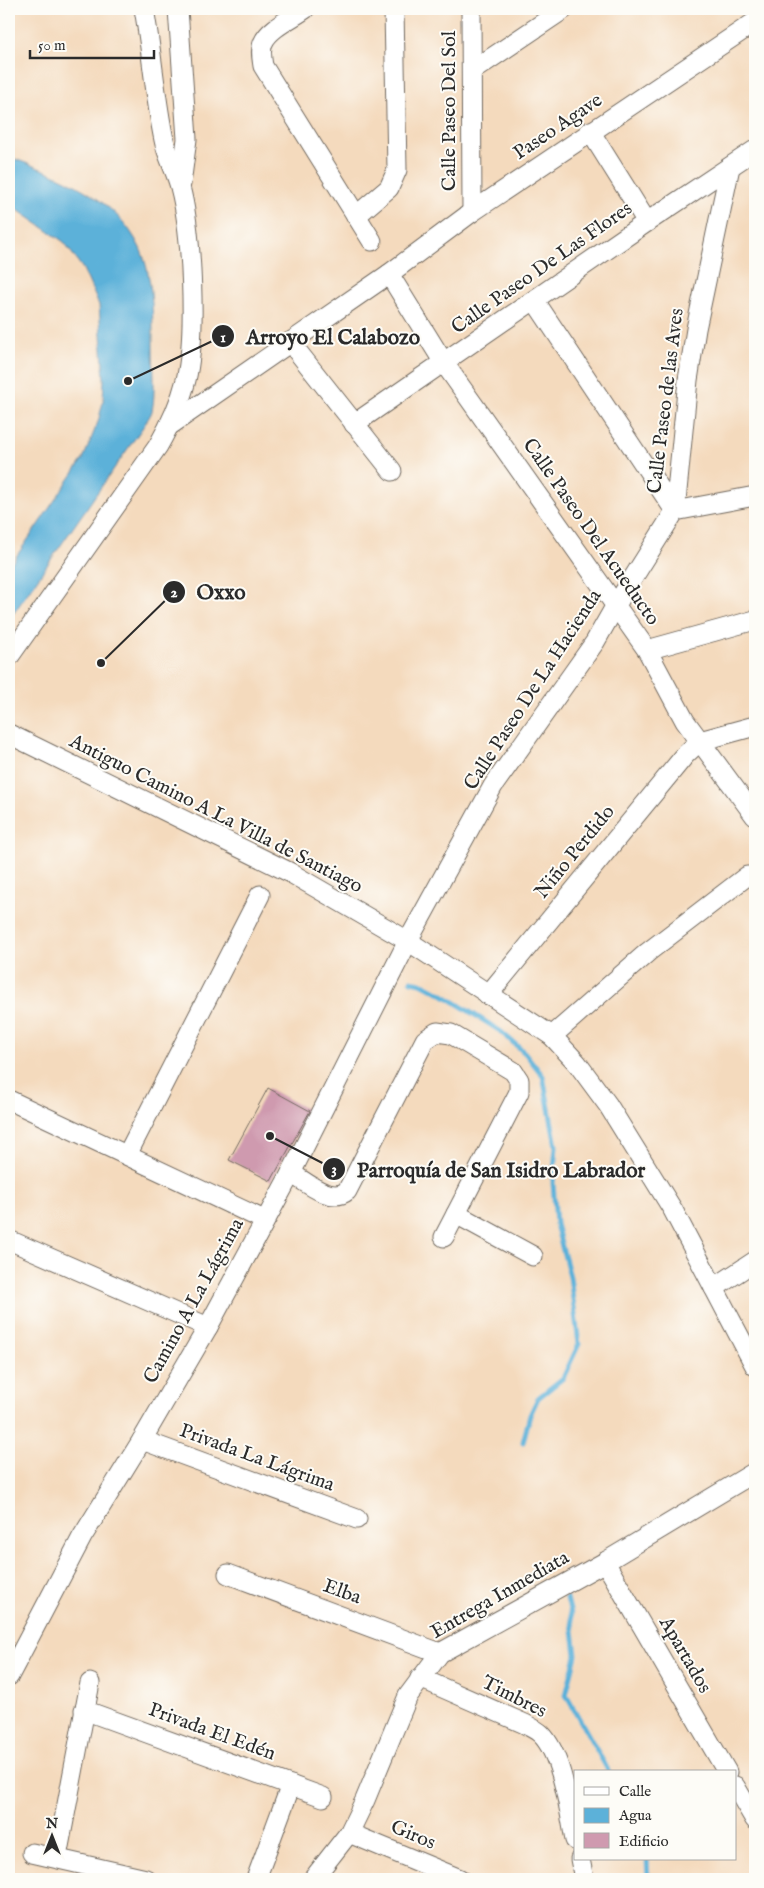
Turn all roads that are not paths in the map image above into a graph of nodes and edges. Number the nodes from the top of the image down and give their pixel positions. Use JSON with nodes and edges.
{"nodes":[{"id":1,"x":144,"y":9,"type":"edge"},
{"id":2,"x":178,"y":9,"type":"edge"},
{"id":3,"x":306,"y":9,"type":"edge"},
{"id":4,"x":394,"y":9,"type":"edge"},
{"id":5,"x":471,"y":9,"type":"edge"},
{"id":6,"x":564,"y":9,"type":"edge"},
{"id":7,"x":755,"y":22,"type":"edge"},
{"id":8,"x":472,"y":71,"type":"junction"},
{"id":9,"x":590,"y":131,"type":"junction"},
{"id":10,"x":755,"y":150,"type":"edge"},
{"id":11,"x":730,"y":167,"type":"junction"},
{"id":12,"x":180,"y":188,"type":"junction"},
{"id":13,"x":472,"y":212,"type":"junction"},
{"id":14,"x":356,"y":216,"type":"junction"},
{"id":15,"x":646,"y":222,"type":"junction"},
{"id":16,"x":372,"y":242,"type":"dead end"},
{"id":17,"x":389,"y":274,"type":"junction"},
{"id":18,"x":534,"y":301,"type":"junction"},
{"id":19,"x":290,"y":342,"type":"junction"},
{"id":20,"x":444,"y":363,"type":"junction"},
{"id":21,"x":354,"y":424,"type":"junction"},
{"id":22,"x":169,"y":426,"type":"junction"},
{"id":23,"x":392,"y":471,"type":"dead end"},
{"id":24,"x":755,"y":496,"type":"edge"},
{"id":25,"x":675,"y":511,"type":"junction"},
{"id":26,"x":616,"y":605,"type":"junction"},
{"id":27,"x":755,"y":620,"type":"edge"},
{"id":28,"x":647,"y":650,"type":"junction"},
{"id":29,"x":9,"y":657,"type":"edge"},
{"id":30,"x":755,"y":726,"type":"edge"},
{"id":31,"x":9,"y":734,"type":"edge"},
{"id":32,"x":700,"y":741,"type":"junction"},
{"id":33,"x":755,"y":816,"type":"edge"},
{"id":34,"x":747,"y":876,"type":"dead end"},
{"id":35,"x":260,"y":895,"type":"dead end"},
{"id":36,"x":408,"y":941,"type":"junction"},
{"id":37,"x":488,"y":995,"type":"junction"},
{"id":38,"x":552,"y":1036,"type":"junction"},
{"id":39,"x":9,"y":1100,"type":"edge"},
{"id":40,"x":127,"y":1155,"type":"junction"},
{"id":41,"x":291,"y":1173,"type":"junction"},
{"id":42,"x":456,"y":1214,"type":"junction"},
{"id":43,"x":264,"y":1220,"type":"junction"},
{"id":44,"x":444,"y":1237,"type":"dead end"},
{"id":45,"x":9,"y":1240,"type":"edge"},
{"id":46,"x":533,"y":1256,"type":"dead end"},
{"id":47,"x":755,"y":1261,"type":"edge"},
{"id":48,"x":714,"y":1288,"type":"junction"},
{"id":49,"x":208,"y":1326,"type":"junction"},
{"id":50,"x":755,"y":1366,"type":"edge"},
{"id":51,"x":142,"y":1440,"type":"junction"},
{"id":52,"x":755,"y":1472,"type":"edge"},
{"id":53,"x":357,"y":1519,"type":"dead end"},
{"id":54,"x":605,"y":1562,"type":"junction"},
{"id":55,"x":228,"y":1574,"type":"dead end"},
{"id":56,"x":440,"y":1653,"type":"junction"},
{"id":57,"x":9,"y":1676,"type":"edge"},
{"id":58,"x":420,"y":1678,"type":"junction"},
{"id":59,"x":90,"y":1683,"type":"dead end"},
{"id":60,"x":84,"y":1710,"type":"junction"},
{"id":61,"x":726,"y":1770,"type":"edge"},
{"id":62,"x":291,"y":1785,"type":"junction"},
{"id":63,"x":736,"y":1788,"type":"edge"},
{"id":64,"x":323,"y":1797,"type":"dead end"},
{"id":65,"x":755,"y":1820,"type":"edge"},
{"id":66,"x":349,"y":1833,"type":"junction"},
{"id":67,"x":574,"y":1836,"type":"edge"},
{"id":68,"x":32,"y":1853,"type":"dead end"},
{"id":69,"x":57,"y":1857,"type":"junction"},
{"id":70,"x":580,"y":1860,"type":"edge"},
{"id":71,"x":146,"y":1879,"type":"edge"},
{"id":72,"x":256,"y":1879,"type":"edge"},
{"id":73,"x":313,"y":1879,"type":"edge"},
{"id":74,"x":460,"y":1879,"type":"edge"},
{"id":75,"x":584,"y":1879,"type":"edge"}],
"edges":[{"from":1,"to":12,"type":"street"},
{"from":2,"to":12,"type":"street"},
{"from":3,"to":14,"type":"street"},
{"from":4,"to":14,"type":"street"},
{"from":5,"to":8,"type":"street","name":"Calle Paseo Del Sol"},
{"from":6,"to":8,"type":"street"},
{"from":7,"to":9,"type":"street","name":"Paseo Agave"},
{"from":8,"to":13,"type":"street","name":"Calle Paseo Del Sol"},
{"from":9,"to":13,"type":"street","name":"Paseo Agave"},
{"from":9,"to":15,"type":"street"},
{"from":10,"to":11,"type":"street","name":"Calle Paseo De Las Flores"},
{"from":11,"to":15,"type":"street","name":"Calle Paseo De Las Flores"},
{"from":11,"to":25,"type":"street","name":"Calle Paseo de las Aves"},
{"from":12,"to":22,"type":"street"},
{"from":13,"to":17,"type":"street","name":"Paseo Agave"},
{"from":14,"to":16,"type":"street"},
{"from":15,"to":18,"type":"street","name":"Calle Paseo De Las Flores"},
{"from":17,"to":19,"type":"street","name":"Paseo Agave"},
{"from":17,"to":20,"type":"street","name":"Calle Paseo Del Acueducto"},
{"from":18,"to":20,"type":"street","name":"Calle Paseo De Las Flores"},
{"from":18,"to":25,"type":"street","name":"Calle Paseo de las Aves"},
{"from":19,"to":21,"type":"street"},
{"from":19,"to":22,"type":"street","name":"Paseo Agave"},
{"from":20,"to":21,"type":"street","name":"Calle Paseo De Las Flores"},
{"from":20,"to":26,"type":"street","name":"Calle Paseo Del Acueducto"},
{"from":21,"to":23,"type":"street"},
{"from":22,"to":29,"type":"street"},
{"from":24,"to":25,"type":"street"},
{"from":25,"to":26,"type":"street","name":"Calle Paseo De La Hacienda"},
{"from":26,"to":28,"type":"street","name":"Calle Paseo Del Acueducto"},
{"from":26,"to":36,"type":"street","name":"Calle Paseo De La Hacienda"},
{"from":27,"to":28,"type":"street"},
{"from":28,"to":32,"type":"street","name":"Calle Paseo Del Acueducto"},
{"from":30,"to":32,"type":"street"},
{"from":31,"to":36,"type":"street","name":"Antiguo Camino A La Villa de Santiago"},
{"from":32,"to":33,"type":"street","name":"Calle Paseo Del Acueducto"},
{"from":32,"to":37,"type":"street","name":"Niño Perdido"},
{"from":34,"to":38,"type":"street"},
{"from":35,"to":40,"type":"street"},
{"from":36,"to":37,"type":"street","name":"Antiguo Camino A La Villa de Santiago"},
{"from":36,"to":41,"type":"street","name":"Camino A La Lágrima"},
{"from":37,"to":38,"type":"street","name":"Antiguo Camino A La Villa de Santiago"},
{"from":38,"to":48,"type":"street","name":"Antiguo Camino A La Villa de Santiago"},
{"from":39,"to":40,"type":"street"},
{"from":40,"to":43,"type":"street"},
{"from":41,"to":42,"type":"street"},
{"from":41,"to":43,"type":"street","name":"Camino A La Lágrima"},
{"from":42,"to":44,"type":"street"},
{"from":42,"to":46,"type":"street"},
{"from":43,"to":49,"type":"street","name":"Camino A La Lágrima"},
{"from":45,"to":49,"type":"street"},
{"from":47,"to":48,"type":"street"},
{"from":48,"to":50,"type":"street","name":"Antiguo Camino A La Villa de Santiago"},
{"from":49,"to":51,"type":"street","name":"Camino A La Lágrima"},
{"from":51,"to":53,"type":"street","name":"Privada La Lágrima"},
{"from":51,"to":57,"type":"street","name":"Camino A La Lágrima"},
{"from":52,"to":54,"type":"street","name":"Entrega Inmediata"},
{"from":54,"to":56,"type":"street","name":"Entrega Inmediata"},
{"from":54,"to":61,"type":"street","name":"Apartados"},
{"from":55,"to":56,"type":"street","name":"Elba"},
{"from":56,"to":58,"type":"street","name":"Entrega Inmediata"},
{"from":58,"to":66,"type":"street","name":"Entrega Inmediata"},
{"from":58,"to":67,"type":"street","name":"Timbres"},
{"from":59,"to":60,"type":"street"},
{"from":60,"to":62,"type":"street","name":"Privada El Edén"},
{"from":60,"to":69,"type":"street"},
{"from":62,"to":64,"type":"street","name":"Privada El Edén"},
{"from":62,"to":72,"type":"street"},
{"from":63,"to":65,"type":"street"},
{"from":66,"to":73,"type":"street","name":"Entrega Inmediata"},
{"from":66,"to":74,"type":"street","name":"Giros"},
{"from":68,"to":69,"type":"street"},
{"from":69,"to":71,"type":"street"},
{"from":70,"to":75,"type":"street"}]}
